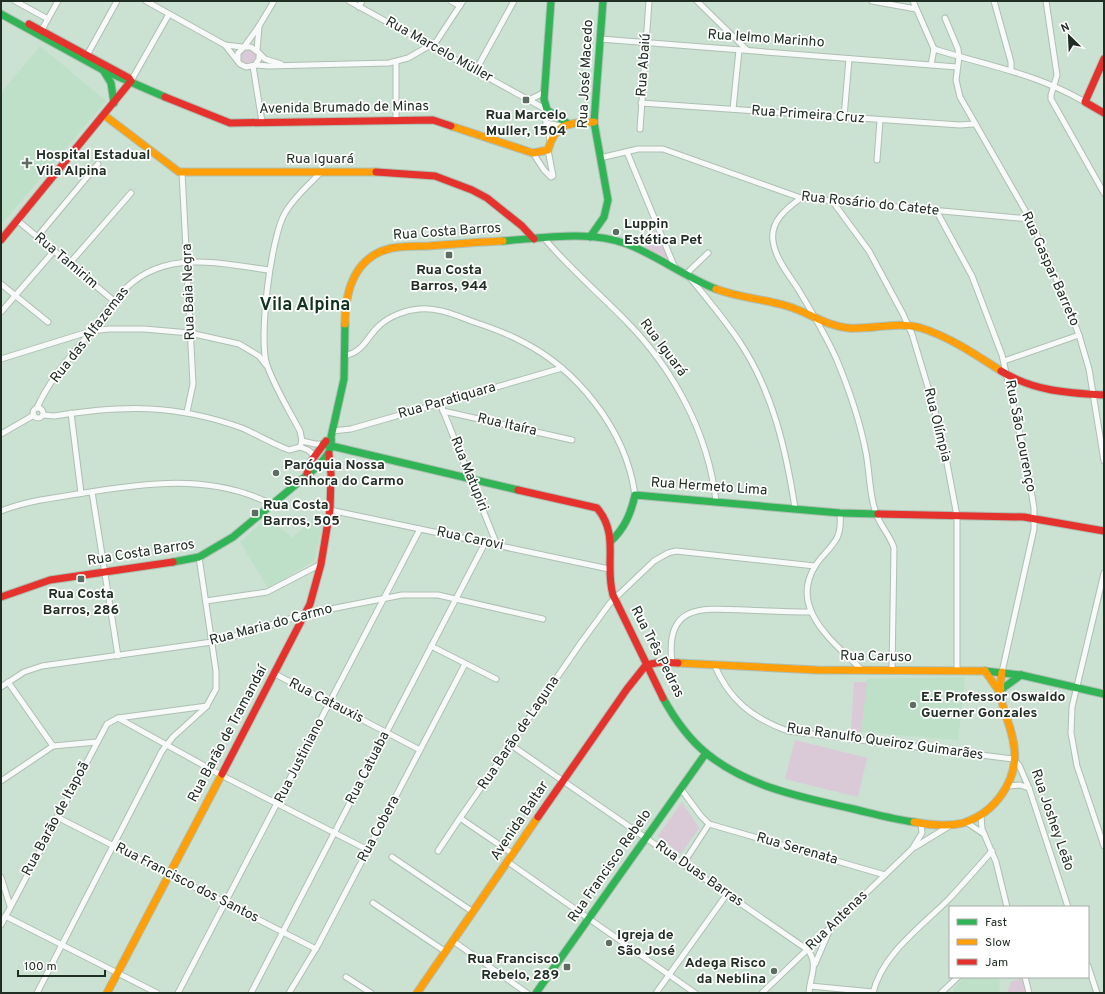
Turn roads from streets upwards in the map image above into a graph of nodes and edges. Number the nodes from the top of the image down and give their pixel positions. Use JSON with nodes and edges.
{"nodes":[{"id":1,"x":15,"y":1,"type":"edge"},
{"id":2,"x":58,"y":1,"type":"edge"},
{"id":3,"x":117,"y":1,"type":"edge"},
{"id":4,"x":146,"y":1,"type":"edge"},
{"id":5,"x":274,"y":1,"type":"edge"},
{"id":6,"x":349,"y":1,"type":"edge"},
{"id":7,"x":362,"y":1,"type":"edge"},
{"id":8,"x":451,"y":1,"type":"edge"},
{"id":9,"x":514,"y":1,"type":"edge"},
{"id":10,"x":551,"y":1,"type":"edge"},
{"id":11,"x":603,"y":1,"type":"edge"},
{"id":12,"x":649,"y":1,"type":"edge"},
{"id":13,"x":697,"y":1,"type":"edge"},
{"id":14,"x":872,"y":1,"type":"edge"},
{"id":15,"x":913,"y":1,"type":"edge"},
{"id":16,"x":994,"y":1,"type":"edge"},
{"id":17,"x":1046,"y":1,"type":"edge"},
{"id":18,"x":461,"y":3,"type":"edge"},
{"id":19,"x":359,"y":7,"type":"junction"},
{"id":20,"x":916,"y":9,"type":"junction"},
{"id":21,"x":1,"y":10,"type":"edge"},
{"id":22,"x":1,"y":14,"type":"edge"},
{"id":23,"x":169,"y":14,"type":"junction"},
{"id":24,"x":945,"y":18,"type":"dead end"},
{"id":25,"x":48,"y":19,"type":"junction"},
{"id":26,"x":259,"y":26,"type":"junction"},
{"id":27,"x":40,"y":33,"type":"junction"},
{"id":28,"x":600,"y":39,"type":"junction"},
{"id":29,"x":646,"y":44,"type":"junction"},
{"id":30,"x":225,"y":45,"type":"junction"},
{"id":31,"x":431,"y":46,"type":"junction"},
{"id":32,"x":243,"y":47,"type":"junction"},
{"id":33,"x":934,"y":49,"type":"junction"},
{"id":34,"x":739,"y":50,"type":"junction"},
{"id":35,"x":747,"y":50,"type":"junction"},
{"id":36,"x":258,"y":52,"type":"junction"},
{"id":37,"x":86,"y":57,"type":"junction"},
{"id":38,"x":960,"y":57,"type":"junction"},
{"id":39,"x":849,"y":59,"type":"junction"},
{"id":40,"x":1104,"y":59,"type":"edge"},
{"id":41,"x":238,"y":60,"type":"junction"},
{"id":42,"x":396,"y":62,"type":"junction"},
{"id":43,"x":286,"y":65,"type":"junction"},
{"id":44,"x":931,"y":65,"type":"junction"},
{"id":45,"x":254,"y":66,"type":"junction"},
{"id":46,"x":957,"y":66,"type":"junction"},
{"id":47,"x":103,"y":70,"type":"junction"},
{"id":48,"x":476,"y":70,"type":"junction"},
{"id":49,"x":1011,"y":70,"type":"junction"},
{"id":50,"x":131,"y":81,"type":"junction"},
{"id":51,"x":1054,"y":85,"type":"junction"},
{"id":52,"x":543,"y":93,"type":"junction"},
{"id":53,"x":529,"y":100,"type":"junction"},
{"id":54,"x":1085,"y":102,"type":"junction"},
{"id":55,"x":114,"y":103,"type":"junction"},
{"id":56,"x":641,"y":103,"type":"junction"},
{"id":57,"x":733,"y":109,"type":"junction"},
{"id":58,"x":545,"y":112,"type":"junction"},
{"id":59,"x":1104,"y":113,"type":"edge"},
{"id":60,"x":104,"y":115,"type":"junction"},
{"id":61,"x":844,"y":117,"type":"junction"},
{"id":62,"x":396,"y":120,"type":"junction"},
{"id":63,"x":880,"y":120,"type":"junction"},
{"id":64,"x":262,"y":122,"type":"junction"},
{"id":65,"x":594,"y":122,"type":"junction"},
{"id":66,"x":546,"y":123,"type":"junction"},
{"id":67,"x":974,"y":124,"type":"junction"},
{"id":68,"x":564,"y":125,"type":"junction"},
{"id":69,"x":640,"y":129,"type":"dead end"},
{"id":70,"x":550,"y":140,"type":"junction"},
{"id":71,"x":548,"y":150,"type":"junction"},
{"id":72,"x":627,"y":152,"type":"junction"},
{"id":73,"x":533,"y":153,"type":"junction"},
{"id":74,"x":600,"y":158,"type":"junction"},
{"id":75,"x":878,"y":160,"type":"dead end"},
{"id":76,"x":98,"y":164,"type":"dead end"},
{"id":77,"x":182,"y":172,"type":"junction"},
{"id":78,"x":322,"y":172,"type":"junction"},
{"id":79,"x":131,"y":193,"type":"dead end"},
{"id":80,"x":1104,"y":194,"type":"edge"},
{"id":81,"x":801,"y":198,"type":"junction"},
{"id":82,"x":833,"y":202,"type":"junction"},
{"id":83,"x":937,"y":212,"type":"junction"},
{"id":84,"x":1030,"y":219,"type":"junction"},
{"id":85,"x":17,"y":220,"type":"junction"},
{"id":86,"x":11,"y":228,"type":"junction"},
{"id":87,"x":1,"y":234,"type":"edge"},
{"id":88,"x":36,"y":237,"type":"junction"},
{"id":89,"x":590,"y":237,"type":"junction"},
{"id":90,"x":544,"y":238,"type":"junction"},
{"id":91,"x":534,"y":239,"type":"junction"},
{"id":92,"x":1,"y":240,"type":"edge"},
{"id":93,"x":54,"y":251,"type":"junction"},
{"id":94,"x":708,"y":253,"type":"dead end"},
{"id":95,"x":188,"y":261,"type":"junction"},
{"id":96,"x":69,"y":264,"type":"junction"},
{"id":97,"x":675,"y":268,"type":"junction"},
{"id":98,"x":269,"y":270,"type":"junction"},
{"id":99,"x":688,"y":276,"type":"junction"},
{"id":100,"x":1,"y":284,"type":"edge"},
{"id":101,"x":15,"y":296,"type":"junction"},
{"id":102,"x":114,"y":301,"type":"junction"},
{"id":103,"x":1,"y":312,"type":"edge"},
{"id":104,"x":815,"y":317,"type":"junction"},
{"id":105,"x":48,"y":322,"type":"dead end"},
{"id":106,"x":909,"y":327,"type":"junction"},
{"id":107,"x":91,"y":331,"type":"junction"},
{"id":108,"x":190,"y":334,"type":"junction"},
{"id":109,"x":1079,"y":335,"type":"junction"},
{"id":110,"x":345,"y":356,"type":"junction"},
{"id":111,"x":1,"y":359,"type":"edge"},
{"id":112,"x":1004,"y":360,"type":"junction"},
{"id":113,"x":267,"y":365,"type":"junction"},
{"id":114,"x":562,"y":368,"type":"junction"},
{"id":115,"x":1008,"y":375,"type":"junction"},
{"id":116,"x":1094,"y":394,"type":"junction"},
{"id":117,"x":1104,"y":395,"type":"edge"},
{"id":118,"x":440,"y":403,"type":"junction"},
{"id":119,"x":37,"y":408,"type":"junction"},
{"id":120,"x":443,"y":410,"type":"junction"},
{"id":121,"x":187,"y":412,"type":"junction"},
{"id":122,"x":71,"y":413,"type":"junction"},
{"id":123,"x":34,"y":415,"type":"junction"},
{"id":124,"x":43,"y":415,"type":"junction"},
{"id":125,"x":1,"y":434,"type":"edge"},
{"id":126,"x":331,"y":434,"type":"junction"},
{"id":127,"x":572,"y":440,"type":"dead end"},
{"id":128,"x":301,"y":444,"type":"junction"},
{"id":129,"x":323,"y":444,"type":"junction"},
{"id":130,"x":330,"y":450,"type":"junction"},
{"id":131,"x":315,"y":456,"type":"junction"},
{"id":132,"x":1104,"y":461,"type":"edge"},
{"id":133,"x":321,"y":462,"type":"junction"},
{"id":134,"x":307,"y":473,"type":"junction"},
{"id":135,"x":331,"y":474,"type":"junction"},
{"id":136,"x":470,"y":478,"type":"junction"},
{"id":137,"x":92,"y":492,"type":"junction"},
{"id":138,"x":81,"y":493,"type":"junction"},
{"id":139,"x":634,"y":495,"type":"junction"},
{"id":140,"x":716,"y":501,"type":"junction"},
{"id":141,"x":271,"y":504,"type":"junction"},
{"id":142,"x":795,"y":508,"type":"junction"},
{"id":143,"x":330,"y":510,"type":"junction"},
{"id":144,"x":1,"y":511,"type":"edge"},
{"id":145,"x":840,"y":513,"type":"junction"},
{"id":146,"x":876,"y":514,"type":"junction"},
{"id":147,"x":957,"y":516,"type":"junction"},
{"id":148,"x":1035,"y":519,"type":"junction"},
{"id":149,"x":420,"y":529,"type":"junction"},
{"id":150,"x":1104,"y":531,"type":"edge"},
{"id":151,"x":611,"y":541,"type":"junction"},
{"id":152,"x":485,"y":543,"type":"junction"},
{"id":153,"x":497,"y":545,"type":"junction"},
{"id":154,"x":199,"y":557,"type":"junction"},
{"id":155,"x":321,"y":564,"type":"junction"},
{"id":156,"x":815,"y":566,"type":"junction"},
{"id":157,"x":609,"y":569,"type":"junction"},
{"id":158,"x":105,"y":572,"type":"junction"},
{"id":159,"x":1104,"y":573,"type":"edge"},
{"id":160,"x":1,"y":597,"type":"edge"},
{"id":161,"x":385,"y":597,"type":"junction"},
{"id":162,"x":615,"y":597,"type":"junction"},
{"id":163,"x":456,"y":598,"type":"junction"},
{"id":164,"x":206,"y":601,"type":"junction"},
{"id":165,"x":810,"y":612,"type":"junction"},
{"id":166,"x":305,"y":614,"type":"junction"},
{"id":167,"x":544,"y":619,"type":"dead end"},
{"id":168,"x":212,"y":642,"type":"junction"},
{"id":169,"x":431,"y":646,"type":"junction"},
{"id":170,"x":118,"y":656,"type":"junction"},
{"id":171,"x":672,"y":662,"type":"junction"},
{"id":172,"x":465,"y":664,"type":"junction"},
{"id":173,"x":714,"y":664,"type":"junction"},
{"id":174,"x":646,"y":665,"type":"junction"},
{"id":175,"x":862,"y":670,"type":"junction"},
{"id":176,"x":892,"y":671,"type":"junction"},
{"id":177,"x":957,"y":671,"type":"junction"},
{"id":178,"x":985,"y":671,"type":"junction"},
{"id":179,"x":1002,"y":672,"type":"junction"},
{"id":180,"x":275,"y":674,"type":"junction"},
{"id":181,"x":1021,"y":675,"type":"junction"},
{"id":182,"x":496,"y":679,"type":"dead end"},
{"id":183,"x":8,"y":682,"type":"junction"},
{"id":184,"x":2,"y":685,"type":"edge"},
{"id":185,"x":1077,"y":687,"type":"junction"},
{"id":186,"x":999,"y":691,"type":"junction"},
{"id":187,"x":1104,"y":694,"type":"edge"},
{"id":188,"x":330,"y":702,"type":"junction"},
{"id":189,"x":207,"y":706,"type":"junction"},
{"id":190,"x":118,"y":718,"type":"junction"},
{"id":191,"x":386,"y":732,"type":"junction"},
{"id":192,"x":97,"y":742,"type":"junction"},
{"id":193,"x":53,"y":746,"type":"junction"},
{"id":194,"x":165,"y":746,"type":"junction"},
{"id":195,"x":510,"y":746,"type":"junction"},
{"id":196,"x":420,"y":750,"type":"junction"},
{"id":197,"x":706,"y":753,"type":"junction"},
{"id":198,"x":1013,"y":759,"type":"junction"},
{"id":199,"x":221,"y":775,"type":"junction"},
{"id":200,"x":1,"y":781,"type":"edge"},
{"id":201,"x":562,"y":782,"type":"junction"},
{"id":202,"x":1007,"y":786,"type":"junction"},
{"id":203,"x":1029,"y":788,"type":"junction"},
{"id":204,"x":681,"y":789,"type":"junction"},
{"id":205,"x":278,"y":803,"type":"junction"},
{"id":206,"x":981,"y":816,"type":"junction"},
{"id":207,"x":57,"y":817,"type":"junction"},
{"id":208,"x":460,"y":818,"type":"junction"},
{"id":209,"x":966,"y":822,"type":"junction"},
{"id":210,"x":709,"y":824,"type":"junction"},
{"id":211,"x":921,"y":824,"type":"junction"},
{"id":212,"x":950,"y":825,"type":"junction"},
{"id":213,"x":335,"y":832,"type":"junction"},
{"id":214,"x":984,"y":834,"type":"junction"},
{"id":215,"x":646,"y":838,"type":"junction"},
{"id":216,"x":114,"y":846,"type":"junction"},
{"id":217,"x":1104,"y":846,"type":"edge"},
{"id":218,"x":912,"y":849,"type":"junction"},
{"id":219,"x":368,"y":850,"type":"junction"},
{"id":220,"x":438,"y":851,"type":"dead end"},
{"id":221,"x":992,"y":851,"type":"junction"},
{"id":222,"x":513,"y":854,"type":"junction"},
{"id":223,"x":392,"y":857,"type":"dead end"},
{"id":224,"x":508,"y":862,"type":"junction"},
{"id":225,"x":683,"y":864,"type":"junction"},
{"id":226,"x":169,"y":874,"type":"junction"},
{"id":227,"x":885,"y":875,"type":"junction"},
{"id":228,"x":1,"y":877,"type":"edge"},
{"id":229,"x":727,"y":894,"type":"junction"},
{"id":230,"x":226,"y":902,"type":"junction"},
{"id":231,"x":373,"y":903,"type":"dead end"},
{"id":232,"x":10,"y":906,"type":"junction"},
{"id":233,"x":1007,"y":906,"type":"edge"},
{"id":234,"x":1068,"y":906,"type":"edge"},
{"id":235,"x":473,"y":912,"type":"junction"},
{"id":236,"x":5,"y":916,"type":"junction"},
{"id":237,"x":590,"y":918,"type":"junction"},
{"id":238,"x":1,"y":925,"type":"edge"},
{"id":239,"x":832,"y":926,"type":"junction"},
{"id":240,"x":283,"y":932,"type":"junction"},
{"id":241,"x":453,"y":941,"type":"junction"},
{"id":242,"x":62,"y":945,"type":"junction"},
{"id":243,"x":316,"y":950,"type":"junction"},
{"id":244,"x":808,"y":950,"type":"junction"},
{"id":245,"x":446,"y":952,"type":"junction"},
{"id":246,"x":814,"y":964,"type":"junction"},
{"id":247,"x":1089,"y":969,"type":"edge"},
{"id":248,"x":118,"y":973,"type":"junction"},
{"id":249,"x":670,"y":974,"type":"junction"},
{"id":250,"x":346,"y":977,"type":"dead end"},
{"id":251,"x":957,"y":978,"type":"edge"},
{"id":252,"x":1025,"y":978,"type":"edge"},
{"id":253,"x":810,"y":986,"type":"junction"},
{"id":254,"x":37,"y":993,"type":"edge"},
{"id":255,"x":107,"y":993,"type":"edge"},
{"id":256,"x":157,"y":993,"type":"edge"},
{"id":257,"x":178,"y":993,"type":"edge"},
{"id":258,"x":251,"y":993,"type":"edge"},
{"id":259,"x":290,"y":993,"type":"edge"},
{"id":260,"x":371,"y":993,"type":"edge"},
{"id":261,"x":417,"y":993,"type":"edge"},
{"id":262,"x":527,"y":993,"type":"edge"},
{"id":263,"x":536,"y":993,"type":"edge"},
{"id":264,"x":656,"y":993,"type":"edge"},
{"id":265,"x":695,"y":993,"type":"edge"},
{"id":266,"x":762,"y":993,"type":"edge"},
{"id":267,"x":809,"y":993,"type":"edge"},
{"id":268,"x":873,"y":993,"type":"edge"},
{"id":269,"x":941,"y":993,"type":"edge"},
{"id":270,"x":1029,"y":993,"type":"edge"},
{"id":271,"x":1097,"y":993,"type":"edge"}],
"edges":[{"from":1,"to":25,"type":"street"},
{"from":2,"to":25,"type":"street"},
{"from":3,"to":37,"type":"street"},
{"from":4,"to":23,"type":"street"},
{"from":5,"to":26,"type":"street"},
{"from":6,"to":19,"type":"street","name":"Rua Marcelo Müller"},
{"from":7,"to":19,"type":"street"},
{"from":8,"to":18,"type":"street"},
{"from":9,"to":48,"type":"street"},
{"from":10,"to":52,"type":"street"},
{"from":11,"to":28,"type":"street","name":"Rua José Macedo"},
{"from":12,"to":29,"type":"street","name":"Rua Abaiú"},
{"from":13,"to":35,"type":"street"},
{"from":14,"to":20,"type":"street"},
{"from":15,"to":20,"type":"street"},
{"from":16,"to":49,"type":"street"},
{"from":17,"to":51,"type":"street"},
{"from":18,"to":31,"type":"street"},
{"from":19,"to":31,"type":"street","name":"Rua Marcelo Müller"},
{"from":20,"to":33,"type":"street"},
{"from":21,"to":27,"type":"street","name":"Avenida Brumado de Minas"},
{"from":22,"to":27,"type":"street","name":"Avenida Brumado de Minas"},
{"from":23,"to":30,"type":"street"},
{"from":23,"to":50,"type":"street"},
{"from":24,"to":38,"type":"street"},
{"from":25,"to":27,"type":"street"},
{"from":26,"to":32,"type":"street"},
{"from":26,"to":36,"type":"street"},
{"from":27,"to":37,"type":"street","name":"Avenida Brumado de Minas"},
{"from":28,"to":29,"type":"street","name":"Rua Ielmo Marinho"},
{"from":28,"to":65,"type":"street","name":"Rua José Macedo"},
{"from":29,"to":34,"type":"street","name":"Rua Ielmo Marinho"},
{"from":29,"to":56,"type":"street","name":"Rua Abaiú"},
{"from":30,"to":32,"type":"street"},
{"from":30,"to":41,"type":"street"},
{"from":31,"to":42,"type":"street"},
{"from":31,"to":48,"type":"street","name":"Rua Marcelo Müller"},
{"from":32,"to":36,"type":"street"},
{"from":32,"to":41,"type":"street"},
{"from":33,"to":38,"type":"street"},
{"from":33,"to":44,"type":"street"},
{"from":34,"to":35,"type":"street","name":"Rua Ielmo Marinho"},
{"from":34,"to":57,"type":"street"},
{"from":35,"to":39,"type":"street","name":"Rua Ielmo Marinho"},
{"from":36,"to":43,"type":"street"},
{"from":36,"to":45,"type":"street"},
{"from":37,"to":47,"type":"street","name":"Avenida Brumado de Minas"},
{"from":37,"to":50,"type":"street","name":"Avenida Brumado de Minas"},
{"from":38,"to":46,"type":"street","name":"Rua Gaspar Barreto"},
{"from":38,"to":49,"type":"street"},
{"from":39,"to":44,"type":"street","name":"Rua Ielmo Marinho"},
{"from":39,"to":61,"type":"street"},
{"from":40,"to":54,"type":"street"},
{"from":41,"to":45,"type":"street"},
{"from":42,"to":43,"type":"street"},
{"from":42,"to":62,"type":"street"},
{"from":43,"to":45,"type":"street"},
{"from":44,"to":46,"type":"street","name":"Rua Ielmo Marinho"},
{"from":45,"to":64,"type":"street"},
{"from":46,"to":67,"type":"street","name":"Rua Gaspar Barreto"},
{"from":47,"to":50,"type":"street","name":"Avenida Brumado de Minas"},
{"from":47,"to":55,"type":"street"},
{"from":48,"to":53,"type":"street","name":"Rua Marcelo Müller"},
{"from":49,"to":51,"type":"street"},
{"from":50,"to":55,"type":"street"},
{"from":50,"to":64,"type":"street","name":"Avenida Brumado de Minas"},
{"from":51,"to":54,"type":"street"},
{"from":51,"to":80,"type":"street"},
{"from":52,"to":53,"type":"street"},
{"from":52,"to":58,"type":"street"},
{"from":53,"to":58,"type":"street","name":"Rua Marcelo Müller"},
{"from":54,"to":59,"type":"street"},
{"from":55,"to":60,"type":"street"},
{"from":56,"to":57,"type":"street","name":"Rua Primeira Cruz"},
{"from":56,"to":69,"type":"street","name":"Rua Abaiú"},
{"from":57,"to":61,"type":"street","name":"Rua Primeira Cruz"},
{"from":58,"to":66,"type":"street"},
{"from":58,"to":68,"type":"street"},
{"from":60,"to":77,"type":"street"},
{"from":60,"to":85,"type":"street"},
{"from":61,"to":63,"type":"street","name":"Rua Primeira Cruz"},
{"from":62,"to":64,"type":"street","name":"Avenida Brumado de Minas"},
{"from":62,"to":73,"type":"street","name":"Avenida Brumado de Minas"},
{"from":63,"to":67,"type":"street","name":"Rua Primeira Cruz"},
{"from":63,"to":75,"type":"street"},
{"from":65,"to":68,"type":"street"},
{"from":65,"to":74,"type":"street","name":"Rua José Macedo"},
{"from":66,"to":68,"type":"street"},
{"from":66,"to":70,"type":"street"},
{"from":67,"to":84,"type":"street","name":"Rua Gaspar Barreto"},
{"from":68,"to":70,"type":"street"},
{"from":70,"to":71,"type":"street"},
{"from":71,"to":73,"type":"street"},
{"from":71,"to":73,"type":"street"},
{"from":72,"to":74,"type":"street","name":"Rua Rosário do Catete"},
{"from":72,"to":81,"type":"street","name":"Rua Rosário do Catete"},
{"from":72,"to":97,"type":"street"},
{"from":74,"to":89,"type":"street","name":"Rua José Macedo"},
{"from":76,"to":88,"type":"street"},
{"from":77,"to":78,"type":"street","name":"Rua Iguará"},
{"from":77,"to":95,"type":"street","name":"Rua Baia Negra"},
{"from":78,"to":91,"type":"street","name":"Rua Iguará"},
{"from":78,"to":98,"type":"street"},
{"from":79,"to":96,"type":"street"},
{"from":81,"to":82,"type":"street","name":"Rua Rosário do Catete"},
{"from":81,"to":104,"type":"street"},
{"from":82,"to":83,"type":"street","name":"Rua Rosário do Catete"},
{"from":82,"to":106,"type":"street","name":"Rua Olímpia"},
{"from":83,"to":84,"type":"street","name":"Rua Rosário do Catete"},
{"from":83,"to":112,"type":"street","name":"Rua São Lourenço"},
{"from":84,"to":109,"type":"street","name":"Rua Gaspar Barreto"},
{"from":85,"to":86,"type":"street"},
{"from":85,"to":88,"type":"street","name":"Rua Tamirim"},
{"from":86,"to":87,"type":"street"},
{"from":86,"to":92,"type":"street"},
{"from":88,"to":93,"type":"street","name":"Rua Tamirim"},
{"from":89,"to":90,"type":"street","name":"Rua Costa Barros"},
{"from":89,"to":97,"type":"street","name":"Rua Costa Barros"},
{"from":90,"to":91,"type":"street","name":"Rua Costa Barros"},
{"from":90,"to":140,"type":"street","name":"Rua Iguará"},
{"from":91,"to":110,"type":"street","name":"Rua Costa Barros"},
{"from":93,"to":96,"type":"street","name":"Rua Tamirim"},
{"from":93,"to":101,"type":"street"},
{"from":94,"to":99,"type":"street"},
{"from":95,"to":98,"type":"street","name":"Rua das Alfazemas"},
{"from":95,"to":102,"type":"street","name":"Rua das Alfazemas"},
{"from":95,"to":108,"type":"street","name":"Rua Baia Negra"},
{"from":96,"to":102,"type":"street","name":"Rua Tamirim"},
{"from":97,"to":99,"type":"street","name":"Rua Costa Barros"},
{"from":98,"to":113,"type":"street"},
{"from":99,"to":104,"type":"street","name":"Rua Costa Barros"},
{"from":99,"to":142,"type":"street"},
{"from":100,"to":101,"type":"street"},
{"from":101,"to":103,"type":"street"},
{"from":101,"to":105,"type":"street"},
{"from":102,"to":107,"type":"street","name":"Rua das Alfazemas"},
{"from":104,"to":106,"type":"street","name":"Rua Costa Barros"},
{"from":104,"to":146,"type":"street"},
{"from":106,"to":115,"type":"street","name":"Rua Costa Barros"},
{"from":106,"to":147,"type":"street","name":"Rua Olímpia"},
{"from":107,"to":108,"type":"street"},
{"from":107,"to":111,"type":"street"},
{"from":107,"to":119,"type":"street","name":"Rua das Alfazemas"},
{"from":108,"to":113,"type":"street"},
{"from":108,"to":121,"type":"street","name":"Rua Baia Negra"},
{"from":109,"to":112,"type":"street"},
{"from":109,"to":116,"type":"street","name":"Rua Gaspar Barreto"},
{"from":110,"to":114,"type":"street","name":"Rua Hermeto Lima"},
{"from":110,"to":126,"type":"street","name":"Rua Costa Barros"},
{"from":112,"to":115,"type":"street","name":"Rua São Lourenço"},
{"from":113,"to":128,"type":"street"},
{"from":114,"to":118,"type":"street","name":"Rua Paratiquara"},
{"from":114,"to":139,"type":"street","name":"Rua Hermeto Lima"},
{"from":115,"to":116,"type":"street","name":"Rua Costa Barros"},
{"from":115,"to":148,"type":"street","name":"Rua São Lourenço"},
{"from":116,"to":117,"type":"street","name":"Rua Costa Barros"},
{"from":116,"to":132,"type":"street","name":"Rua Gaspar Barreto"},
{"from":118,"to":120,"type":"street","name":"Rua Matupiri"},
{"from":118,"to":126,"type":"street","name":"Rua Paratiquara"},
{"from":119,"to":123,"type":"street"},
{"from":119,"to":124,"type":"street"},
{"from":120,"to":127,"type":"street","name":"Rua Itaíra"},
{"from":120,"to":136,"type":"street","name":"Rua Matupiri"},
{"from":121,"to":122,"type":"street"},
{"from":121,"to":128,"type":"street"},
{"from":122,"to":124,"type":"street"},
{"from":122,"to":138,"type":"street"},
{"from":123,"to":124,"type":"street"},
{"from":123,"to":125,"type":"street"},
{"from":126,"to":129,"type":"street","name":"Rua Costa Barros"},
{"from":126,"to":130,"type":"street","name":"Rua Costa Barros"},
{"from":128,"to":129,"type":"street"},
{"from":128,"to":131,"type":"street"},
{"from":129,"to":130,"type":"street","name":"Rua Três Pedras"},
{"from":129,"to":131,"type":"street","name":"Rua Costa Barros"},
{"from":129,"to":133,"type":"street"},
{"from":130,"to":133,"type":"street","name":"Rua Costa Barros"},
{"from":130,"to":135,"type":"street","name":"Rua Barão de Tramandaí"},
{"from":130,"to":136,"type":"street","name":"Rua Três Pedras"},
{"from":131,"to":134,"type":"street","name":"Rua Costa Barros"},
{"from":133,"to":134,"type":"street","name":"Rua Costa Barros"},
{"from":133,"to":135,"type":"street"},
{"from":134,"to":141,"type":"street","name":"Rua Costa Barros"},
{"from":135,"to":143,"type":"street","name":"Rua Barão de Tramandaí"},
{"from":136,"to":151,"type":"street","name":"Rua Três Pedras"},
{"from":136,"to":153,"type":"street","name":"Rua Matupiri"},
{"from":137,"to":138,"type":"street"},
{"from":137,"to":141,"type":"street"},
{"from":137,"to":158,"type":"street"},
{"from":138,"to":144,"type":"street"},
{"from":139,"to":140,"type":"street","name":"Rua Hermeto Lima"},
{"from":139,"to":151,"type":"street"},
{"from":140,"to":142,"type":"street","name":"Rua Hermeto Lima"},
{"from":141,"to":154,"type":"street","name":"Rua Costa Barros"},
{"from":142,"to":145,"type":"street","name":"Rua Hermeto Lima"},
{"from":143,"to":149,"type":"street","name":"Rua Carovi"},
{"from":143,"to":155,"type":"street","name":"Rua Barão de Tramandaí"},
{"from":145,"to":146,"type":"street","name":"Rua Hermeto Lima"},
{"from":145,"to":156,"type":"street"},
{"from":146,"to":147,"type":"street","name":"Rua Hermeto Lima"},
{"from":146,"to":176,"type":"street"},
{"from":147,"to":148,"type":"street","name":"Rua Hermeto Lima"},
{"from":147,"to":177,"type":"street","name":"Rua Olímpia"},
{"from":148,"to":150,"type":"street","name":"Rua Hermeto Lima"},
{"from":148,"to":179,"type":"street","name":"Rua São Lourenço"},
{"from":149,"to":152,"type":"street","name":"Rua Carovi"},
{"from":149,"to":161,"type":"street","name":"Rua Justiniano"},
{"from":151,"to":157,"type":"street","name":"Rua Três Pedras"},
{"from":152,"to":153,"type":"street","name":"Rua Carovi"},
{"from":152,"to":163,"type":"street","name":"Rua Catuaba"},
{"from":153,"to":157,"type":"street","name":"Rua Carovi"},
{"from":154,"to":158,"type":"street","name":"Rua Costa Barros"},
{"from":154,"to":164,"type":"street"},
{"from":155,"to":164,"type":"street"},
{"from":155,"to":166,"type":"street","name":"Rua Barão de Tramandaí"},
{"from":156,"to":162,"type":"street","name":"Rua Barão de Laguna"},
{"from":156,"to":165,"type":"street"},
{"from":157,"to":162,"type":"street","name":"Rua Três Pedras"},
{"from":158,"to":160,"type":"street","name":"Rua Costa Barros"},
{"from":158,"to":170,"type":"street"},
{"from":159,"to":185,"type":"street"},
{"from":161,"to":163,"type":"street","name":"Rua Maria do Carmo"},
{"from":161,"to":166,"type":"street","name":"Rua Maria do Carmo"},
{"from":161,"to":188,"type":"street","name":"Rua Justiniano"},
{"from":162,"to":174,"type":"street","name":"Rua Três Pedras"},
{"from":162,"to":195,"type":"street","name":"Rua Barão de Laguna"},
{"from":163,"to":167,"type":"street","name":"Rua Maria do Carmo"},
{"from":163,"to":169,"type":"street","name":"Rua Catuaba"},
{"from":164,"to":168,"type":"street"},
{"from":165,"to":171,"type":"street"},
{"from":165,"to":175,"type":"street"},
{"from":166,"to":168,"type":"street","name":"Rua Maria do Carmo"},
{"from":166,"to":180,"type":"street","name":"Rua Barão de Tramandaí"},
{"from":168,"to":170,"type":"street","name":"Rua Maria do Carmo"},
{"from":168,"to":189,"type":"street"},
{"from":169,"to":172,"type":"street"},
{"from":169,"to":191,"type":"street","name":"Rua Catuaba"},
{"from":170,"to":183,"type":"street","name":"Rua Maria do Carmo"},
{"from":171,"to":173,"type":"street","name":"Rua Caruso"},
{"from":171,"to":174,"type":"street","name":"Rua Caruso"},
{"from":172,"to":182,"type":"street"},
{"from":172,"to":196,"type":"street","name":"Rua Cobera"},
{"from":173,"to":175,"type":"street","name":"Rua Caruso"},
{"from":173,"to":198,"type":"street","name":"Rua Ranulfo Queiroz Guimarães"},
{"from":174,"to":197,"type":"street","name":"Rua Três Pedras"},
{"from":174,"to":201,"type":"street","name":"Avenida Baltar"},
{"from":175,"to":176,"type":"street","name":"Rua Caruso"},
{"from":176,"to":177,"type":"street","name":"Rua Caruso"},
{"from":177,"to":178,"type":"street","name":"Rua Caruso"},
{"from":178,"to":179,"type":"street","name":"Rua Caruso"},
{"from":178,"to":186,"type":"street"},
{"from":179,"to":181,"type":"street","name":"Rua Caruso"},
{"from":179,"to":186,"type":"street","name":"Rua Joshey Leão"},
{"from":180,"to":188,"type":"street","name":"Rua Catauxis"},
{"from":180,"to":199,"type":"street","name":"Rua Barão de Tramandaí"},
{"from":181,"to":185,"type":"street","name":"Rua Caruso"},
{"from":181,"to":186,"type":"street"},
{"from":183,"to":184,"type":"street","name":"Rua Maria do Carmo"},
{"from":183,"to":193,"type":"street"},
{"from":185,"to":187,"type":"street","name":"Rua Caruso"},
{"from":185,"to":217,"type":"street"},
{"from":186,"to":198,"type":"street","name":"Rua Joshey Leão"},
{"from":188,"to":191,"type":"street","name":"Rua Catauxis"},
{"from":188,"to":205,"type":"street","name":"Rua Justiniano"},
{"from":189,"to":190,"type":"street"},
{"from":189,"to":194,"type":"street"},
{"from":190,"to":192,"type":"street","name":"Rua Barão de Itapoã"},
{"from":190,"to":194,"type":"street"},
{"from":191,"to":196,"type":"street","name":"Rua Catauxis"},
{"from":191,"to":213,"type":"street","name":"Rua Catuaba"},
{"from":192,"to":193,"type":"street"},
{"from":192,"to":207,"type":"street","name":"Rua Barão de Itapoã"},
{"from":193,"to":200,"type":"street"},
{"from":194,"to":199,"type":"street"},
{"from":194,"to":216,"type":"street"},
{"from":195,"to":201,"type":"street","name":"Rua Duas Barras"},
{"from":195,"to":208,"type":"street","name":"Rua Barão de Laguna"},
{"from":196,"to":219,"type":"street","name":"Rua Cobera"},
{"from":197,"to":204,"type":"street","name":"Rua Francisco Rebelo"},
{"from":197,"to":211,"type":"street","name":"Rua Três Pedras"},
{"from":198,"to":202,"type":"street","name":"Rua Três Pedras"},
{"from":198,"to":203,"type":"street","name":"Rua Joshey Leão"},
{"from":199,"to":205,"type":"street"},
{"from":199,"to":226,"type":"street","name":"Rua Barão de Tramandaí"},
{"from":201,"to":215,"type":"street","name":"Rua Duas Barras"},
{"from":201,"to":222,"type":"street","name":"Avenida Baltar"},
{"from":202,"to":203,"type":"street"},
{"from":202,"to":206,"type":"street","name":"Rua Três Pedras"},
{"from":203,"to":234,"type":"street","name":"Rua Joshey Leão"},
{"from":204,"to":210,"type":"street"},
{"from":204,"to":215,"type":"street","name":"Rua Francisco Rebelo"},
{"from":205,"to":213,"type":"street"},
{"from":205,"to":230,"type":"street","name":"Rua Justiniano"},
{"from":206,"to":209,"type":"street","name":"Rua Três Pedras"},
{"from":206,"to":214,"type":"street"},
{"from":207,"to":216,"type":"street","name":"Rua Francisco dos Santos"},
{"from":207,"to":232,"type":"street","name":"Rua Barão de Itapoã"},
{"from":208,"to":220,"type":"street","name":"Rua Barão de Laguna"},
{"from":208,"to":222,"type":"street"},
{"from":209,"to":212,"type":"street","name":"Rua Três Pedras"},
{"from":209,"to":214,"type":"street"},
{"from":210,"to":225,"type":"street"},
{"from":210,"to":227,"type":"street","name":"Rua Serenata"},
{"from":211,"to":212,"type":"street","name":"Rua Três Pedras"},
{"from":211,"to":218,"type":"street","name":"Rua Antenas"},
{"from":212,"to":218,"type":"street","name":"Rua Antenas"},
{"from":213,"to":219,"type":"street"},
{"from":213,"to":240,"type":"street","name":"Rua Catuaba"},
{"from":214,"to":221,"type":"street"},
{"from":215,"to":225,"type":"street","name":"Rua Duas Barras"},
{"from":215,"to":237,"type":"street","name":"Rua Francisco Rebelo"},
{"from":216,"to":226,"type":"street","name":"Rua Francisco dos Santos"},
{"from":216,"to":242,"type":"street"},
{"from":218,"to":227,"type":"street","name":"Rua Antenas"},
{"from":219,"to":243,"type":"street","name":"Rua Cobera"},
{"from":221,"to":233,"type":"street"},
{"from":221,"to":268,"type":"street"},
{"from":222,"to":224,"type":"street","name":"Avenida Baltar"},
{"from":223,"to":235,"type":"street"},
{"from":224,"to":235,"type":"street","name":"Avenida Baltar"},
{"from":224,"to":237,"type":"street"},
{"from":225,"to":229,"type":"street","name":"Rua Duas Barras"},
{"from":226,"to":230,"type":"street","name":"Rua Francisco dos Santos"},
{"from":226,"to":248,"type":"street","name":"Rua Barão de Tramandaí"},
{"from":227,"to":239,"type":"street","name":"Rua Antenas"},
{"from":228,"to":232,"type":"street"},
{"from":229,"to":244,"type":"street","name":"Rua Duas Barras"},
{"from":229,"to":249,"type":"street"},
{"from":230,"to":240,"type":"street","name":"Rua Francisco dos Santos"},
{"from":230,"to":257,"type":"street","name":"Rua Justiniano"},
{"from":231,"to":245,"type":"street"},
{"from":232,"to":236,"type":"street","name":"Rua Barão de Itapoã"},
{"from":235,"to":241,"type":"street","name":"Avenida Baltar"},
{"from":236,"to":238,"type":"street","name":"Rua Barão de Itapoã"},
{"from":236,"to":242,"type":"street"},
{"from":237,"to":249,"type":"street"},
{"from":237,"to":263,"type":"street","name":"Rua Francisco Rebelo"},
{"from":239,"to":244,"type":"street","name":"Rua Antenas"},
{"from":239,"to":246,"type":"street"},
{"from":240,"to":243,"type":"street","name":"Rua Francisco dos Santos"},
{"from":240,"to":258,"type":"street","name":"Rua Catuaba"},
{"from":241,"to":245,"type":"street","name":"Avenida Baltar"},
{"from":241,"to":262,"type":"street"},
{"from":242,"to":248,"type":"street"},
{"from":242,"to":254,"type":"street"},
{"from":243,"to":259,"type":"street","name":"Rua Cobera"},
{"from":244,"to":246,"type":"street"},
{"from":244,"to":266,"type":"street","name":"Rua Antenas"},
{"from":245,"to":261,"type":"street","name":"Avenida Baltar"},
{"from":246,"to":253,"type":"street"},
{"from":247,"to":271,"type":"street"},
{"from":248,"to":255,"type":"street","name":"Rua Barão de Tramandaí"},
{"from":248,"to":256,"type":"street"},
{"from":249,"to":264,"type":"street"},
{"from":249,"to":265,"type":"street"},
{"from":250,"to":260,"type":"street"},
{"from":251,"to":269,"type":"street"},
{"from":252,"to":270,"type":"street"},
{"from":253,"to":267,"type":"street"},
{"from":253,"to":268,"type":"street"}]}
